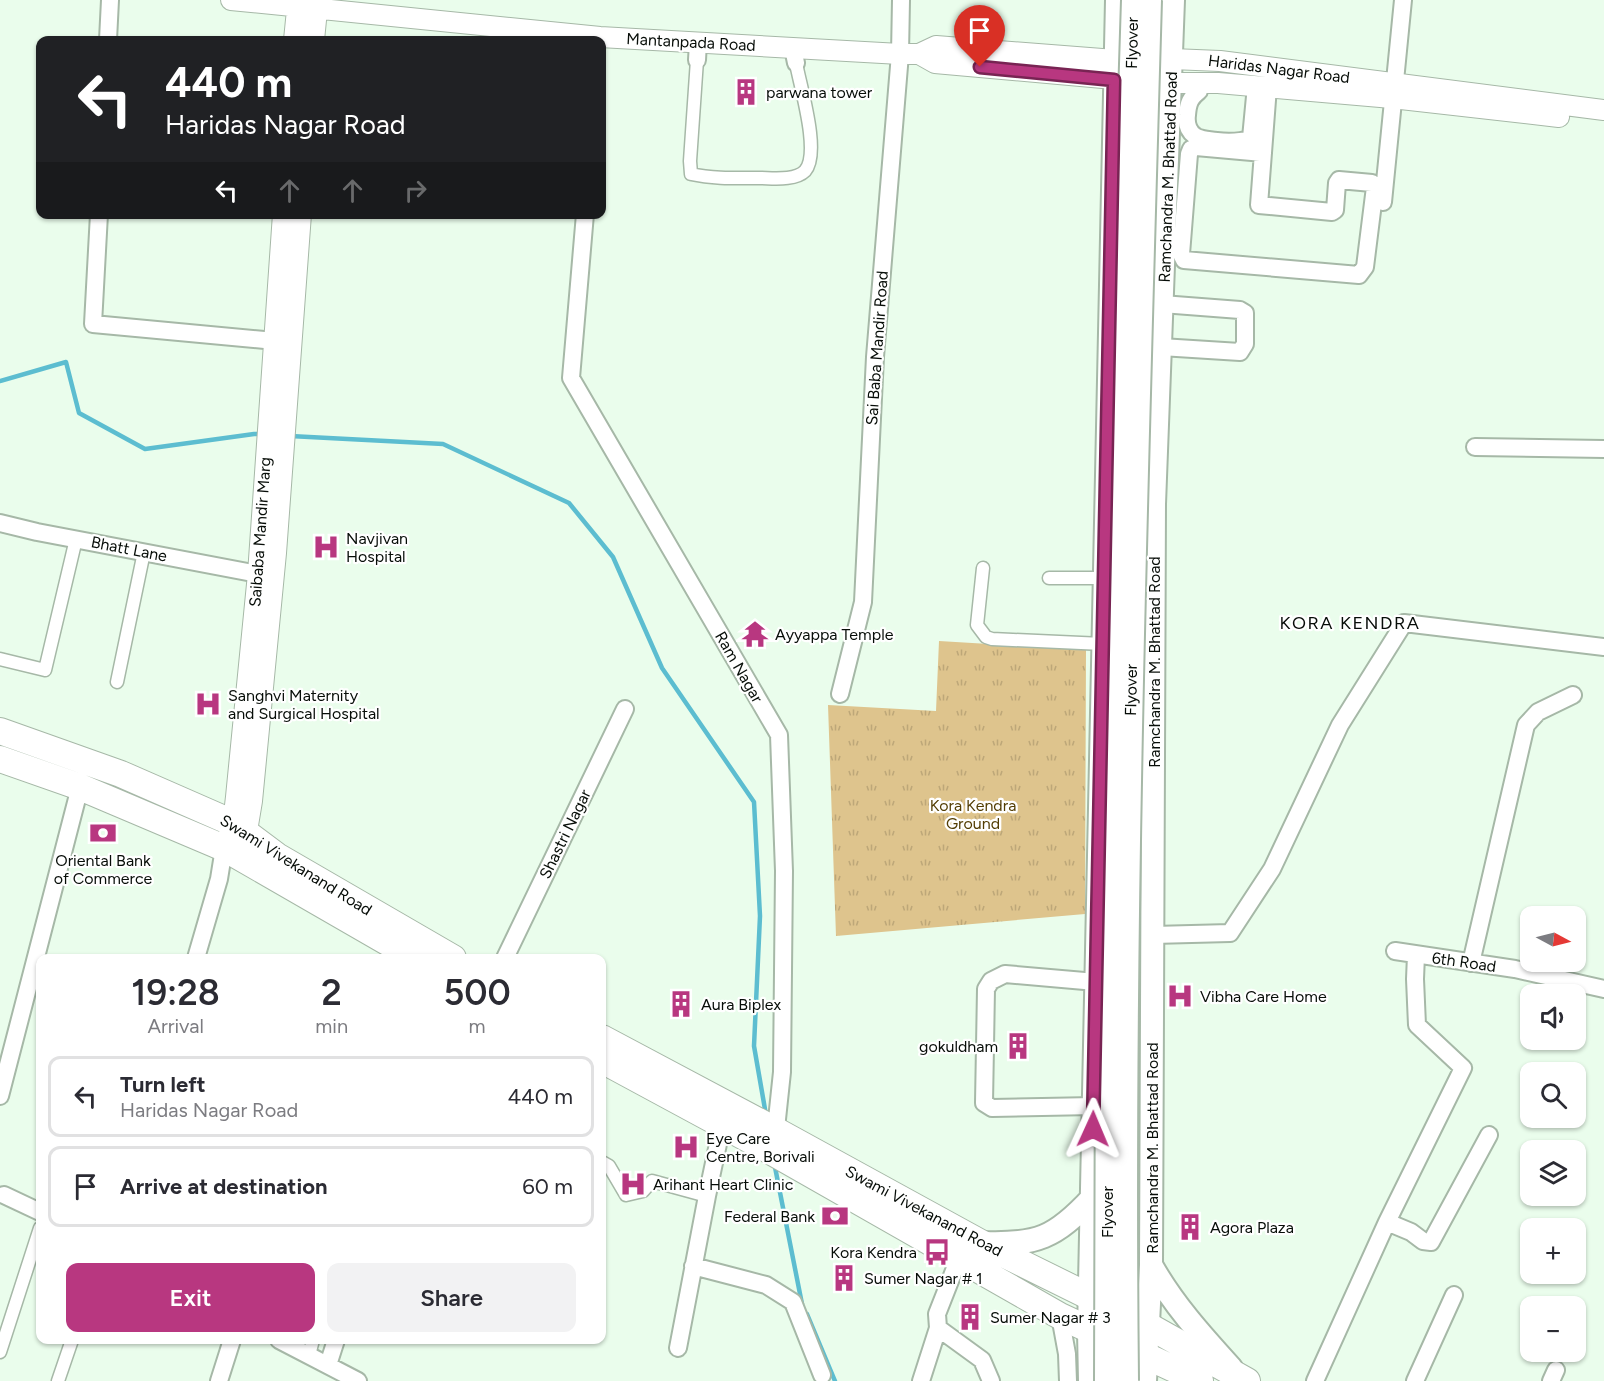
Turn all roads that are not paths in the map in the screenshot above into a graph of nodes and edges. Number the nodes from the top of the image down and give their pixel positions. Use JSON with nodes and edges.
{"nodes":[{"id":1,"x":110,"y":0,"type":"edge"},
{"id":2,"x":231,"y":0,"type":"edge"},
{"id":3,"x":901,"y":0,"type":"edge"},
{"id":4,"x":1117,"y":0,"type":"edge"},
{"id":5,"x":1133,"y":0,"type":"edge"},
{"id":6,"x":1150,"y":0,"type":"edge"},
{"id":7,"x":1173,"y":0,"type":"edge"},
{"id":8,"x":1403,"y":0,"type":"edge"},
{"id":9,"x":297,"y":4,"type":"edge"},
{"id":10,"x":317,"y":5,"type":"edge"},
{"id":11,"x":108,"y":36,"type":"edge"},
{"id":12,"x":294,"y":36,"type":"edge"},
{"id":13,"x":314,"y":36,"type":"edge"},
{"id":14,"x":575,"y":36,"type":"edge"},
{"id":15,"x":606,"y":40,"type":"edge"},
{"id":16,"x":698,"y":51,"type":"junction"},
{"id":17,"x":909,"y":54,"type":"junction"},
{"id":18,"x":794,"y":55,"type":"junction"},
{"id":19,"x":1172,"y":59,"type":"junction"},
{"id":20,"x":1114,"y":70,"type":"junction"},
{"id":21,"x":1171,"y":83,"type":"junction"},
{"id":22,"x":1262,"y":87,"type":"junction"},
{"id":23,"x":1199,"y":91,"type":"dead end"},
{"id":24,"x":1393,"y":91,"type":"junction"},
{"id":25,"x":1604,"y":110,"type":"edge"},
{"id":26,"x":1604,"y":122,"type":"edge"},
{"id":27,"x":1263,"y":153,"type":"junction"},
{"id":28,"x":99,"y":219,"type":"edge"},
{"id":29,"x":283,"y":219,"type":"edge"},
{"id":30,"x":300,"y":219,"type":"edge"},
{"id":31,"x":585,"y":219,"type":"edge"},
{"id":32,"x":1379,"y":235,"type":"dead end"},
{"id":33,"x":1162,"y":304,"type":"junction"},
{"id":34,"x":283,"y":340,"type":"junction"},
{"id":35,"x":1161,"y":347,"type":"junction"},
{"id":36,"x":276,"y":435,"type":"junction"},
{"id":37,"x":1475,"y":447,"type":"dead end"},
{"id":38,"x":1604,"y":449,"type":"edge"},
{"id":39,"x":0,"y":523,"type":"edge"},
{"id":40,"x":76,"y":539,"type":"junction"},
{"id":41,"x":144,"y":552,"type":"junction"},
{"id":42,"x":983,"y":568,"type":"dead end"},
{"id":43,"x":258,"y":574,"type":"junction"},
{"id":44,"x":1049,"y":578,"type":"dead end"},
{"id":45,"x":1104,"y":578,"type":"junction"},
{"id":46,"x":1103,"y":644,"type":"junction"},
{"id":47,"x":1604,"y":647,"type":"edge"},
{"id":48,"x":0,"y":659,"type":"edge"},
{"id":49,"x":117,"y":682,"type":"dead end"},
{"id":50,"x":840,"y":694,"type":"dead end"},
{"id":51,"x":1573,"y":695,"type":"dead end"},
{"id":52,"x":625,"y":709,"type":"dead end"},
{"id":53,"x":0,"y":731,"type":"edge"},
{"id":54,"x":0,"y":759,"type":"edge"},
{"id":55,"x":80,"y":787,"type":"junction"},
{"id":56,"x":240,"y":827,"type":"junction"},
{"id":57,"x":231,"y":851,"type":"junction"},
{"id":58,"x":1153,"y":935,"type":"junction"},
{"id":59,"x":1395,"y":951,"type":"dead end"},
{"id":60,"x":37,"y":954,"type":"edge"},
{"id":61,"x":197,"y":954,"type":"edge"},
{"id":62,"x":408,"y":954,"type":"edge"},
{"id":63,"x":446,"y":954,"type":"edge"},
{"id":64,"x":507,"y":954,"type":"edge"},
{"id":65,"x":1416,"y":955,"type":"junction"},
{"id":66,"x":36,"y":957,"type":"edge"},
{"id":67,"x":1471,"y":963,"type":"junction"},
{"id":68,"x":1096,"y":982,"type":"junction"},
{"id":69,"x":1604,"y":989,"type":"edge"},
{"id":70,"x":606,"y":1040,"type":"edge"},
{"id":71,"x":606,"y":1062,"type":"edge"},
{"id":72,"x":0,"y":1096,"type":"edge"},
{"id":73,"x":1094,"y":1106,"type":"junction"},
{"id":74,"x":722,"y":1125,"type":"junction"},
{"id":75,"x":1489,"y":1135,"type":"dead end"},
{"id":76,"x":770,"y":1136,"type":"junction"},
{"id":77,"x":606,"y":1164,"type":"edge"},
{"id":78,"x":1,"y":1195,"type":"edge"},
{"id":79,"x":707,"y":1196,"type":"junction"},
{"id":80,"x":1092,"y":1198,"type":"junction"},
{"id":81,"x":36,"y":1210,"type":"edge"},
{"id":82,"x":1387,"y":1222,"type":"junction"},
{"id":83,"x":36,"y":1240,"type":"edge"},
{"id":84,"x":981,"y":1243,"type":"junction"},
{"id":85,"x":959,"y":1258,"type":"junction"},
{"id":86,"x":693,"y":1266,"type":"junction"},
{"id":87,"x":1151,"y":1266,"type":"junction"},
{"id":88,"x":1454,"y":1295,"type":"dead end"},
{"id":89,"x":1091,"y":1298,"type":"junction"},
{"id":90,"x":1060,"y":1316,"type":"junction"},
{"id":91,"x":1147,"y":1325,"type":"junction"},
{"id":92,"x":938,"y":1328,"type":"junction"},
{"id":93,"x":1089,"y":1331,"type":"junction"},
{"id":94,"x":71,"y":1344,"type":"edge"},
{"id":95,"x":231,"y":1344,"type":"edge"},
{"id":96,"x":335,"y":1344,"type":"edge"},
{"id":97,"x":311,"y":1347,"type":"edge"},
{"id":98,"x":678,"y":1348,"type":"dead end"},
{"id":99,"x":0,"y":1352,"type":"edge"},
{"id":100,"x":1145,"y":1356,"type":"junction"},
{"id":101,"x":327,"y":1365,"type":"junction"},
{"id":102,"x":822,"y":1375,"type":"dead end"},
{"id":103,"x":1243,"y":1379,"type":"edge"},
{"id":104,"x":58,"y":1381,"type":"edge"},
{"id":105,"x":219,"y":1381,"type":"edge"},
{"id":106,"x":358,"y":1381,"type":"edge"},
{"id":107,"x":922,"y":1381,"type":"edge"},
{"id":108,"x":991,"y":1381,"type":"edge"},
{"id":109,"x":1068,"y":1381,"type":"edge"},
{"id":110,"x":1090,"y":1381,"type":"edge"},
{"id":111,"x":1106,"y":1381,"type":"edge"},
{"id":112,"x":1127,"y":1381,"type":"edge"},
{"id":113,"x":1144,"y":1381,"type":"edge"},
{"id":114,"x":1200,"y":1381,"type":"edge"},
{"id":115,"x":1315,"y":1381,"type":"edge"},
{"id":116,"x":1415,"y":1381,"type":"edge"}],
"edges":[{"from":1,"to":11,"type":"street"},
{"from":2,"to":9,"type":"street","name":"Mantanpada Road"},
{"from":3,"to":17,"type":"street","name":"Sai Baba Mandir Road"},
{"from":4,"to":20,"type":"main road"},
{"from":5,"to":111,"type":"main road","name":"Flyover","bridge":true},
{"from":6,"to":112,"type":"main road","name":"Flyover","bridge":true},
{"from":7,"to":19,"type":"main road","name":"Ramchandra M. Bhattad Road"},
{"from":8,"to":24,"type":"street"},
{"from":9,"to":10,"type":"street","name":"Mantanpada Road"},
{"from":9,"to":12,"type":"street"},
{"from":10,"to":13,"type":"street"},
{"from":10,"to":14,"type":"street","name":"Mantanpada Road"},
{"from":15,"to":16,"type":"street","name":"Mantanpada Road"},
{"from":16,"to":18,"type":"street","name":"Mantanpada Road"},
{"from":16,"to":18,"type":"street"},
{"from":17,"to":18,"type":"street","name":"Mantanpada Road"},
{"from":17,"to":20,"type":"street","name":"Haridas Nagar Road"},
{"from":17,"to":50,"type":"street","name":"Sai Baba Mandir Road"},
{"from":19,"to":20,"type":"street","name":"Haridas Nagar Road"},
{"from":19,"to":21,"type":"main road","name":"Ramchandra M. Bhattad Road"},
{"from":19,"to":24,"type":"street","name":"Haridas Nagar Road"},
{"from":20,"to":21,"type":"street","name":"Haridas Nagar Road"},
{"from":20,"to":45,"type":"main road"},
{"from":21,"to":22,"type":"street","name":"Haridas Nagar Road"},
{"from":21,"to":33,"type":"main road","name":"Ramchandra M. Bhattad Road"},
{"from":22,"to":23,"type":"street"},
{"from":22,"to":24,"type":"street","name":"Haridas Nagar Road"},
{"from":22,"to":27,"type":"street"},
{"from":24,"to":25,"type":"street","name":"Haridas Nagar Road"},
{"from":24,"to":26,"type":"street","name":"Haridas Nagar Road"},
{"from":24,"to":32,"type":"street"},
{"from":27,"to":27,"type":"street"},
{"from":28,"to":34,"type":"street"},
{"from":29,"to":34,"type":"street","name":"Saibaba Mandir Marg"},
{"from":30,"to":34,"type":"street","name":"Saibaba Mandir Marg"},
{"from":31,"to":76,"type":"street","name":"Ram Nagar"},
{"from":33,"to":35,"type":"main road","name":"Ramchandra M. Bhattad Road"},
{"from":33,"to":35,"type":"street"},
{"from":34,"to":36,"type":"street","name":"Saibaba Mandir Marg"},
{"from":35,"to":58,"type":"main road","name":"Ramchandra M. Bhattad Road"},
{"from":36,"to":43,"type":"street","name":"Saibaba Mandir Marg"},
{"from":36,"to":56,"type":"street","name":"Saibaba Mandir Marg"},
{"from":37,"to":38,"type":"street"},
{"from":39,"to":40,"type":"street","name":"Bhatt Lane"},
{"from":40,"to":41,"type":"street","name":"Bhatt Lane"},
{"from":40,"to":48,"type":"street"},
{"from":41,"to":43,"type":"street","name":"Bhatt Lane"},
{"from":41,"to":49,"type":"street"},
{"from":42,"to":46,"type":"street"},
{"from":43,"to":56,"type":"street","name":"Saibaba Mandir Marg"},
{"from":44,"to":45,"type":"street"},
{"from":45,"to":46,"type":"main road"},
{"from":46,"to":68,"type":"main road"},
{"from":47,"to":58,"type":"street"},
{"from":51,"to":67,"type":"street"},
{"from":52,"to":64,"type":"street","name":"Shastri Nagar"},
{"from":53,"to":56,"type":"main road","name":"Swami Vivekanand Road"},
{"from":54,"to":55,"type":"main road","name":"Swami Vivekanand Road"},
{"from":55,"to":57,"type":"main road","name":"Swami Vivekanand Road"},
{"from":55,"to":60,"type":"street"},
{"from":56,"to":57,"type":"street","name":"Saibaba Mandir Marg"},
{"from":56,"to":63,"type":"main road","name":"Swami Vivekanand Road"},
{"from":57,"to":61,"type":"street"},
{"from":57,"to":62,"type":"main road","name":"Swami Vivekanand Road"},
{"from":58,"to":87,"type":"main road","name":"Ramchandra M. Bhattad Road"},
{"from":59,"to":65,"type":"street","name":"6th Road"},
{"from":65,"to":67,"type":"street","name":"6th Road"},
{"from":65,"to":82,"type":"street"},
{"from":66,"to":72,"type":"street"},
{"from":67,"to":69,"type":"street","name":"6th Road"},
{"from":68,"to":73,"type":"main road"},
{"from":68,"to":73,"type":"street"},
{"from":70,"to":76,"type":"main road","name":"Swami Vivekanand Road"},
{"from":71,"to":74,"type":"main road","name":"Swami Vivekanand Road"},
{"from":73,"to":80,"type":"main road"},
{"from":74,"to":76,"type":"main road","name":"Swami Vivekanand Road"},
{"from":74,"to":79,"type":"street"},
{"from":75,"to":82,"type":"street"},
{"from":76,"to":84,"type":"main road","name":"Swami Vivekanand Road"},
{"from":76,"to":85,"type":"main road","name":"Swami Vivekanand Road"},
{"from":77,"to":79,"type":"street"},
{"from":78,"to":81,"type":"street"},
{"from":79,"to":86,"type":"street"},
{"from":80,"to":84,"type":"main road"},
{"from":80,"to":89,"type":"main road"},
{"from":82,"to":115,"type":"street"},
{"from":83,"to":99,"type":"street"},
{"from":84,"to":89,"type":"main road","name":"Swami Vivekanand Road"},
{"from":85,"to":90,"type":"main road","name":"Swami Vivekanand Road"},
{"from":85,"to":92,"type":"street"},
{"from":86,"to":98,"type":"street"},
{"from":86,"to":102,"type":"street"},
{"from":87,"to":91,"type":"main road","name":"Ramchandra M. Bhattad Road"},
{"from":87,"to":103,"type":"main road"},
{"from":88,"to":116,"type":"street"},
{"from":89,"to":91,"type":"main road","name":"Swami Vivekanand Road"},
{"from":89,"to":93,"type":"main road"},
{"from":90,"to":93,"type":"main road","name":"Swami Vivekanand Road"},
{"from":90,"to":109,"type":"street"},
{"from":91,"to":100,"type":"main road","name":"Ramchandra M. Bhattad Road"},
{"from":91,"to":103,"type":"main road","name":"Swami Vivekanand Road"},
{"from":92,"to":107,"type":"street"},
{"from":92,"to":108,"type":"street"},
{"from":93,"to":100,"type":"main road","name":"Swami Vivekanand Road"},
{"from":93,"to":110,"type":"main road"},
{"from":94,"to":104,"type":"street"},
{"from":95,"to":105,"type":"street"},
{"from":96,"to":101,"type":"street"},
{"from":97,"to":101,"type":"street"},
{"from":100,"to":113,"type":"main road","name":"Ramchandra M. Bhattad Road"},
{"from":100,"to":114,"type":"main road","name":"Swami Vivekanand Road"},
{"from":101,"to":106,"type":"street"}]}
